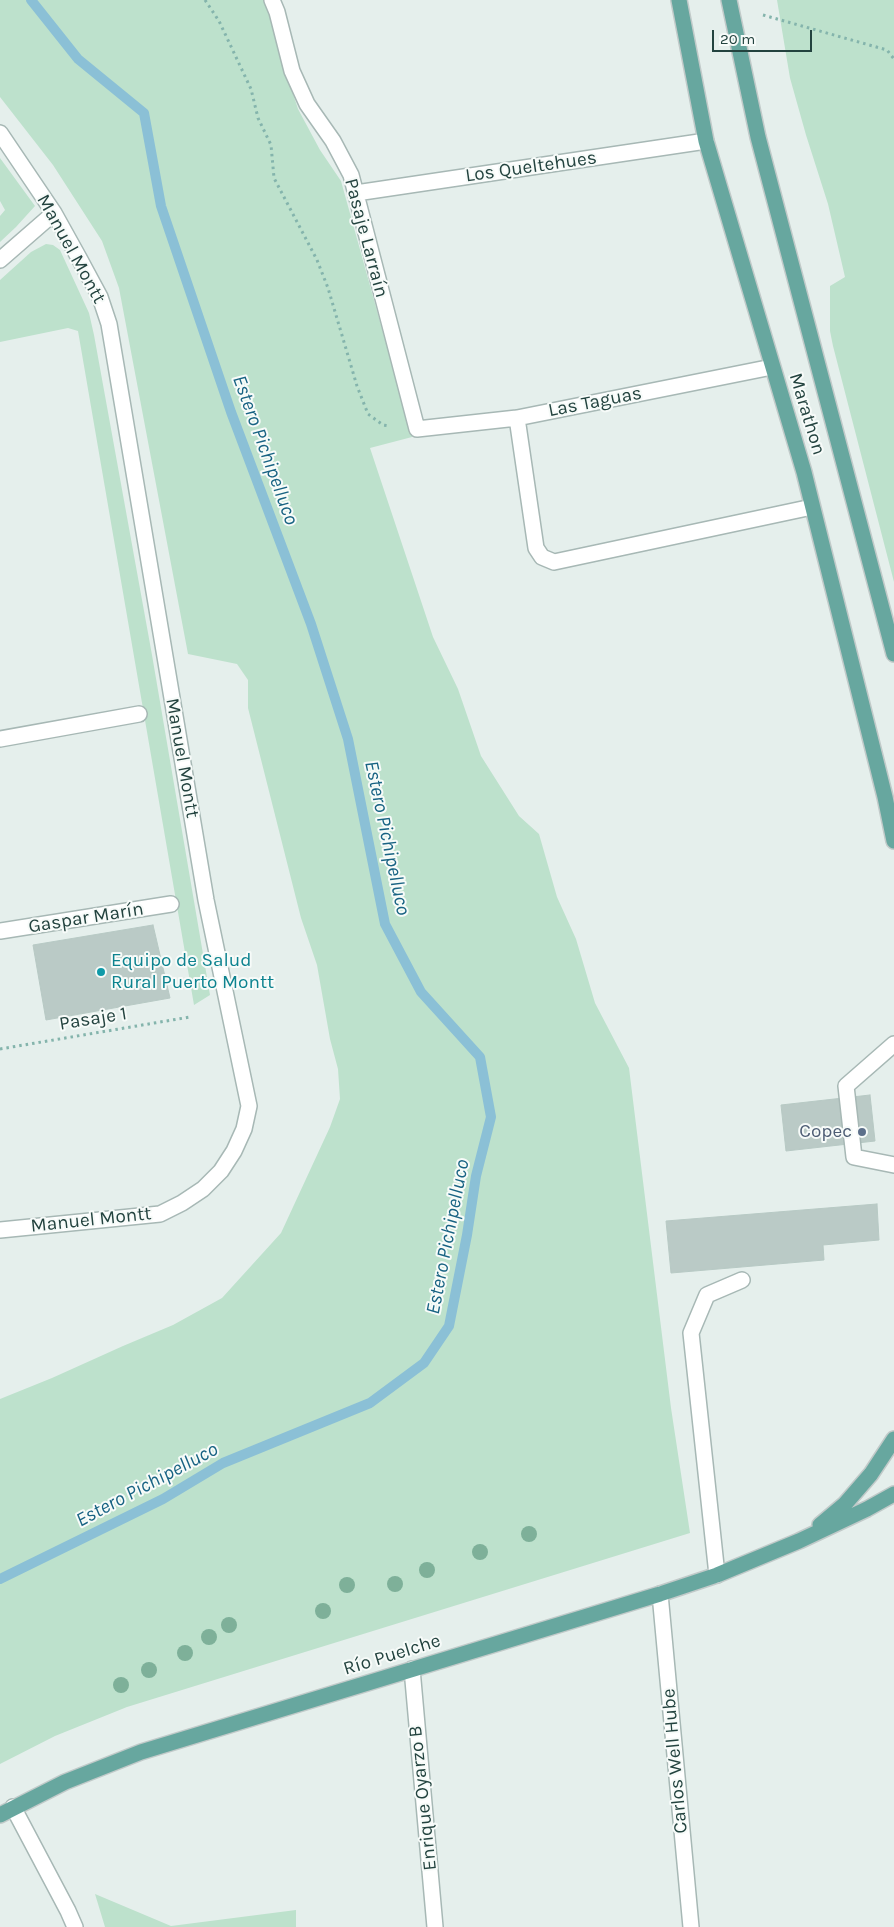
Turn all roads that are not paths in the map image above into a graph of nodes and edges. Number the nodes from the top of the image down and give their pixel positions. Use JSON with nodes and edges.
{"nodes":[{"id":1,"x":272,"y":0,"type":"edge"},
{"id":2,"x":678,"y":0,"type":"edge"},
{"id":3,"x":730,"y":0,"type":"edge"},
{"id":4,"x":0,"y":133,"type":"edge"},
{"id":5,"x":706,"y":141,"type":"junction"},
{"id":6,"x":356,"y":192,"type":"junction"},
{"id":7,"x":54,"y":213,"type":"junction"},
{"id":8,"x":0,"y":260,"type":"edge"},
{"id":9,"x":772,"y":367,"type":"junction"},
{"id":10,"x":517,"y":418,"type":"junction"},
{"id":11,"x":417,"y":429,"type":"joint"},
{"id":12,"x":812,"y":507,"type":"junction"},
{"id":13,"x":894,"y":654,"type":"edge"},
{"id":14,"x":139,"y":714,"type":"dead end"},
{"id":15,"x":0,"y":739,"type":"edge"},
{"id":16,"x":894,"y":841,"type":"edge"},
{"id":17,"x":171,"y":904,"type":"dead end"},
{"id":18,"x":0,"y":931,"type":"edge"},
{"id":19,"x":894,"y":1044,"type":"edge"},
{"id":20,"x":894,"y":1165,"type":"edge"},
{"id":21,"x":0,"y":1230,"type":"edge"},
{"id":22,"x":742,"y":1280,"type":"dead end"},
{"id":23,"x":894,"y":1439,"type":"edge"},
{"id":24,"x":894,"y":1494,"type":"edge"},
{"id":25,"x":799,"y":1542,"type":"junction"},
{"id":26,"x":717,"y":1575,"type":"junction"},
{"id":27,"x":660,"y":1594,"type":"junction"},
{"id":28,"x":412,"y":1669,"type":"junction"},
{"id":29,"x":6,"y":1811,"type":"edge"},
{"id":30,"x":75,"y":1927,"type":"edge"},
{"id":31,"x":435,"y":1927,"type":"edge"},
{"id":32,"x":691,"y":1927,"type":"edge"}],
"edges":[{"from":1,"to":6,"type":"street","name":"Pasaje Larraín"},
{"from":2,"to":5,"type":"main road","name":"Marathon"},
{"from":3,"to":13,"type":"main road","name":"Marathon"},
{"from":4,"to":7,"type":"street","name":"Manuel Montt"},
{"from":5,"to":6,"type":"street","name":"Los Queltehues"},
{"from":5,"to":9,"type":"main road","name":"Marathon"},
{"from":6,"to":11,"type":"street","name":"Pasaje Larraín"},
{"from":7,"to":8,"type":"street"},
{"from":7,"to":21,"type":"street","name":"Manuel Montt"},
{"from":9,"to":10,"type":"street","name":"Las Taguas"},
{"from":9,"to":12,"type":"main road","name":"Marathon"},
{"from":10,"to":11,"type":"street","name":"Las Taguas"},
{"from":10,"to":12,"type":"street"},
{"from":12,"to":16,"type":"main road","name":"Marathon"},
{"from":14,"to":15,"type":"street"},
{"from":17,"to":18,"type":"street","name":"Gaspar Marín"},
{"from":19,"to":20,"type":"street"},
{"from":22,"to":26,"type":"street"},
{"from":23,"to":25,"type":"main road","name":"Río Puelche"},
{"from":24,"to":25,"type":"main road","name":"Río Puelche"},
{"from":25,"to":26,"type":"main road","name":"Río Puelche"},
{"from":26,"to":27,"type":"main road","name":"Río Puelche"},
{"from":27,"to":28,"type":"main road","name":"Río Puelche"},
{"from":27,"to":32,"type":"street","name":"Carlos Well Hube"},
{"from":28,"to":29,"type":"main road","name":"Río Puelche"},
{"from":28,"to":31,"type":"street","name":"Enrique Oyarzo B"},
{"from":29,"to":30,"type":"street"}]}
